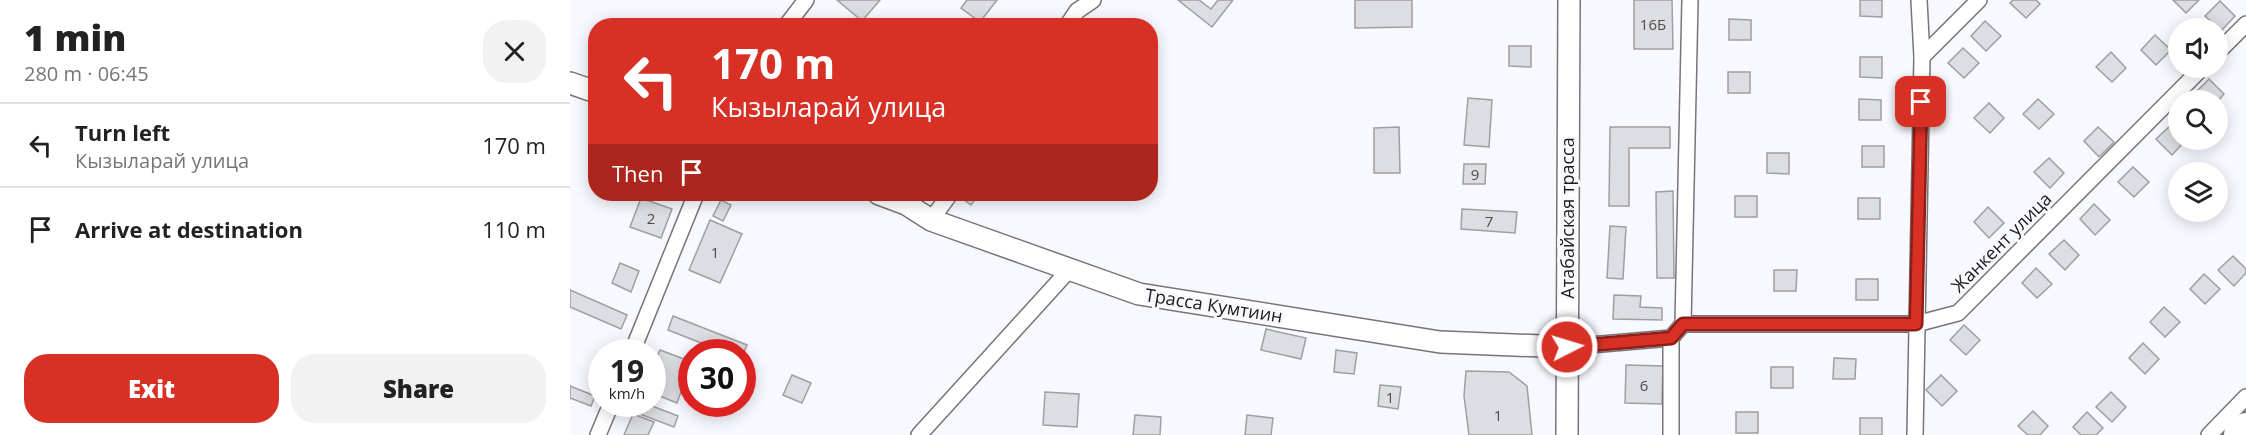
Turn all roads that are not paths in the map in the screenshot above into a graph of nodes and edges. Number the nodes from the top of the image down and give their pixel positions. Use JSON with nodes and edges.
{"nodes":[{"id":1,"x":806,"y":0,"type":"edge"},
{"id":2,"x":1093,"y":0,"type":"edge"},
{"id":3,"x":1569,"y":0,"type":"edge"},
{"id":4,"x":1690,"y":0,"type":"edge"},
{"id":5,"x":1918,"y":0,"type":"edge"},
{"id":6,"x":1979,"y":0,"type":"edge"},
{"id":7,"x":792,"y":18,"type":"edge"},
{"id":8,"x":1072,"y":18,"type":"edge"},
{"id":9,"x":2246,"y":24,"type":"edge"},
{"id":10,"x":2228,"y":42,"type":"edge"},
{"id":11,"x":1922,"y":57,"type":"junction"},
{"id":12,"x":2192,"y":78,"type":"edge"},
{"id":13,"x":570,"y":83,"type":"edge"},
{"id":14,"x":588,"y":89,"type":"edge"},
{"id":15,"x":693,"y":201,"type":"edge"},
{"id":16,"x":898,"y":201,"type":"edge"},
{"id":17,"x":945,"y":201,"type":"edge"},
{"id":18,"x":931,"y":220,"type":"junction"},
{"id":19,"x":1070,"y":269,"type":"junction"},
{"id":20,"x":1683,"y":324,"type":"junction"},
{"id":21,"x":1916,"y":324,"type":"junction"},
{"id":22,"x":1671,"y":338,"type":"junction"},
{"id":23,"x":637,"y":339,"type":"edge"},
{"id":24,"x":1567,"y":347,"type":"junction"},
{"id":25,"x":2246,"y":397,"type":"edge"},
{"id":26,"x":606,"y":417,"type":"edge"},
{"id":27,"x":2246,"y":427,"type":"edge"},
{"id":28,"x":598,"y":435,"type":"edge"},
{"id":29,"x":919,"y":435,"type":"edge"},
{"id":30,"x":1567,"y":435,"type":"edge"},
{"id":31,"x":1671,"y":435,"type":"edge"},
{"id":32,"x":1915,"y":435,"type":"edge"},
{"id":33,"x":2209,"y":435,"type":"edge"},
{"id":34,"x":2238,"y":435,"type":"edge"}],
"edges":[{"from":1,"to":7,"type":"street"},
{"from":2,"to":8,"type":"street"},
{"from":3,"to":24,"type":"street","name":"Атабайская трасса"},
{"from":4,"to":20,"type":"street"},
{"from":5,"to":11,"type":"street"},
{"from":6,"to":11,"type":"street"},
{"from":9,"to":10,"type":"street"},
{"from":11,"to":21,"type":"street"},
{"from":12,"to":21,"type":"street","name":"Жанкент улица"},
{"from":13,"to":14,"type":"street"},
{"from":15,"to":23,"type":"street"},
{"from":16,"to":18,"type":"street","name":"Трасса Кумтиин"},
{"from":17,"to":18,"type":"street"},
{"from":18,"to":19,"type":"street","name":"Трасса Кумтиин"},
{"from":19,"to":24,"type":"street","name":"Трасса Кумтиин"},
{"from":19,"to":29,"type":"street"},
{"from":20,"to":21,"type":"street","name":"Жанкент улица"},
{"from":20,"to":22,"type":"street"},
{"from":21,"to":32,"type":"street"},
{"from":22,"to":24,"type":"street"},
{"from":22,"to":31,"type":"street"},
{"from":24,"to":30,"type":"street","name":"Атабайская трасса"},
{"from":25,"to":33,"type":"street"},
{"from":26,"to":28,"type":"street"},
{"from":27,"to":34,"type":"highway"}]}
